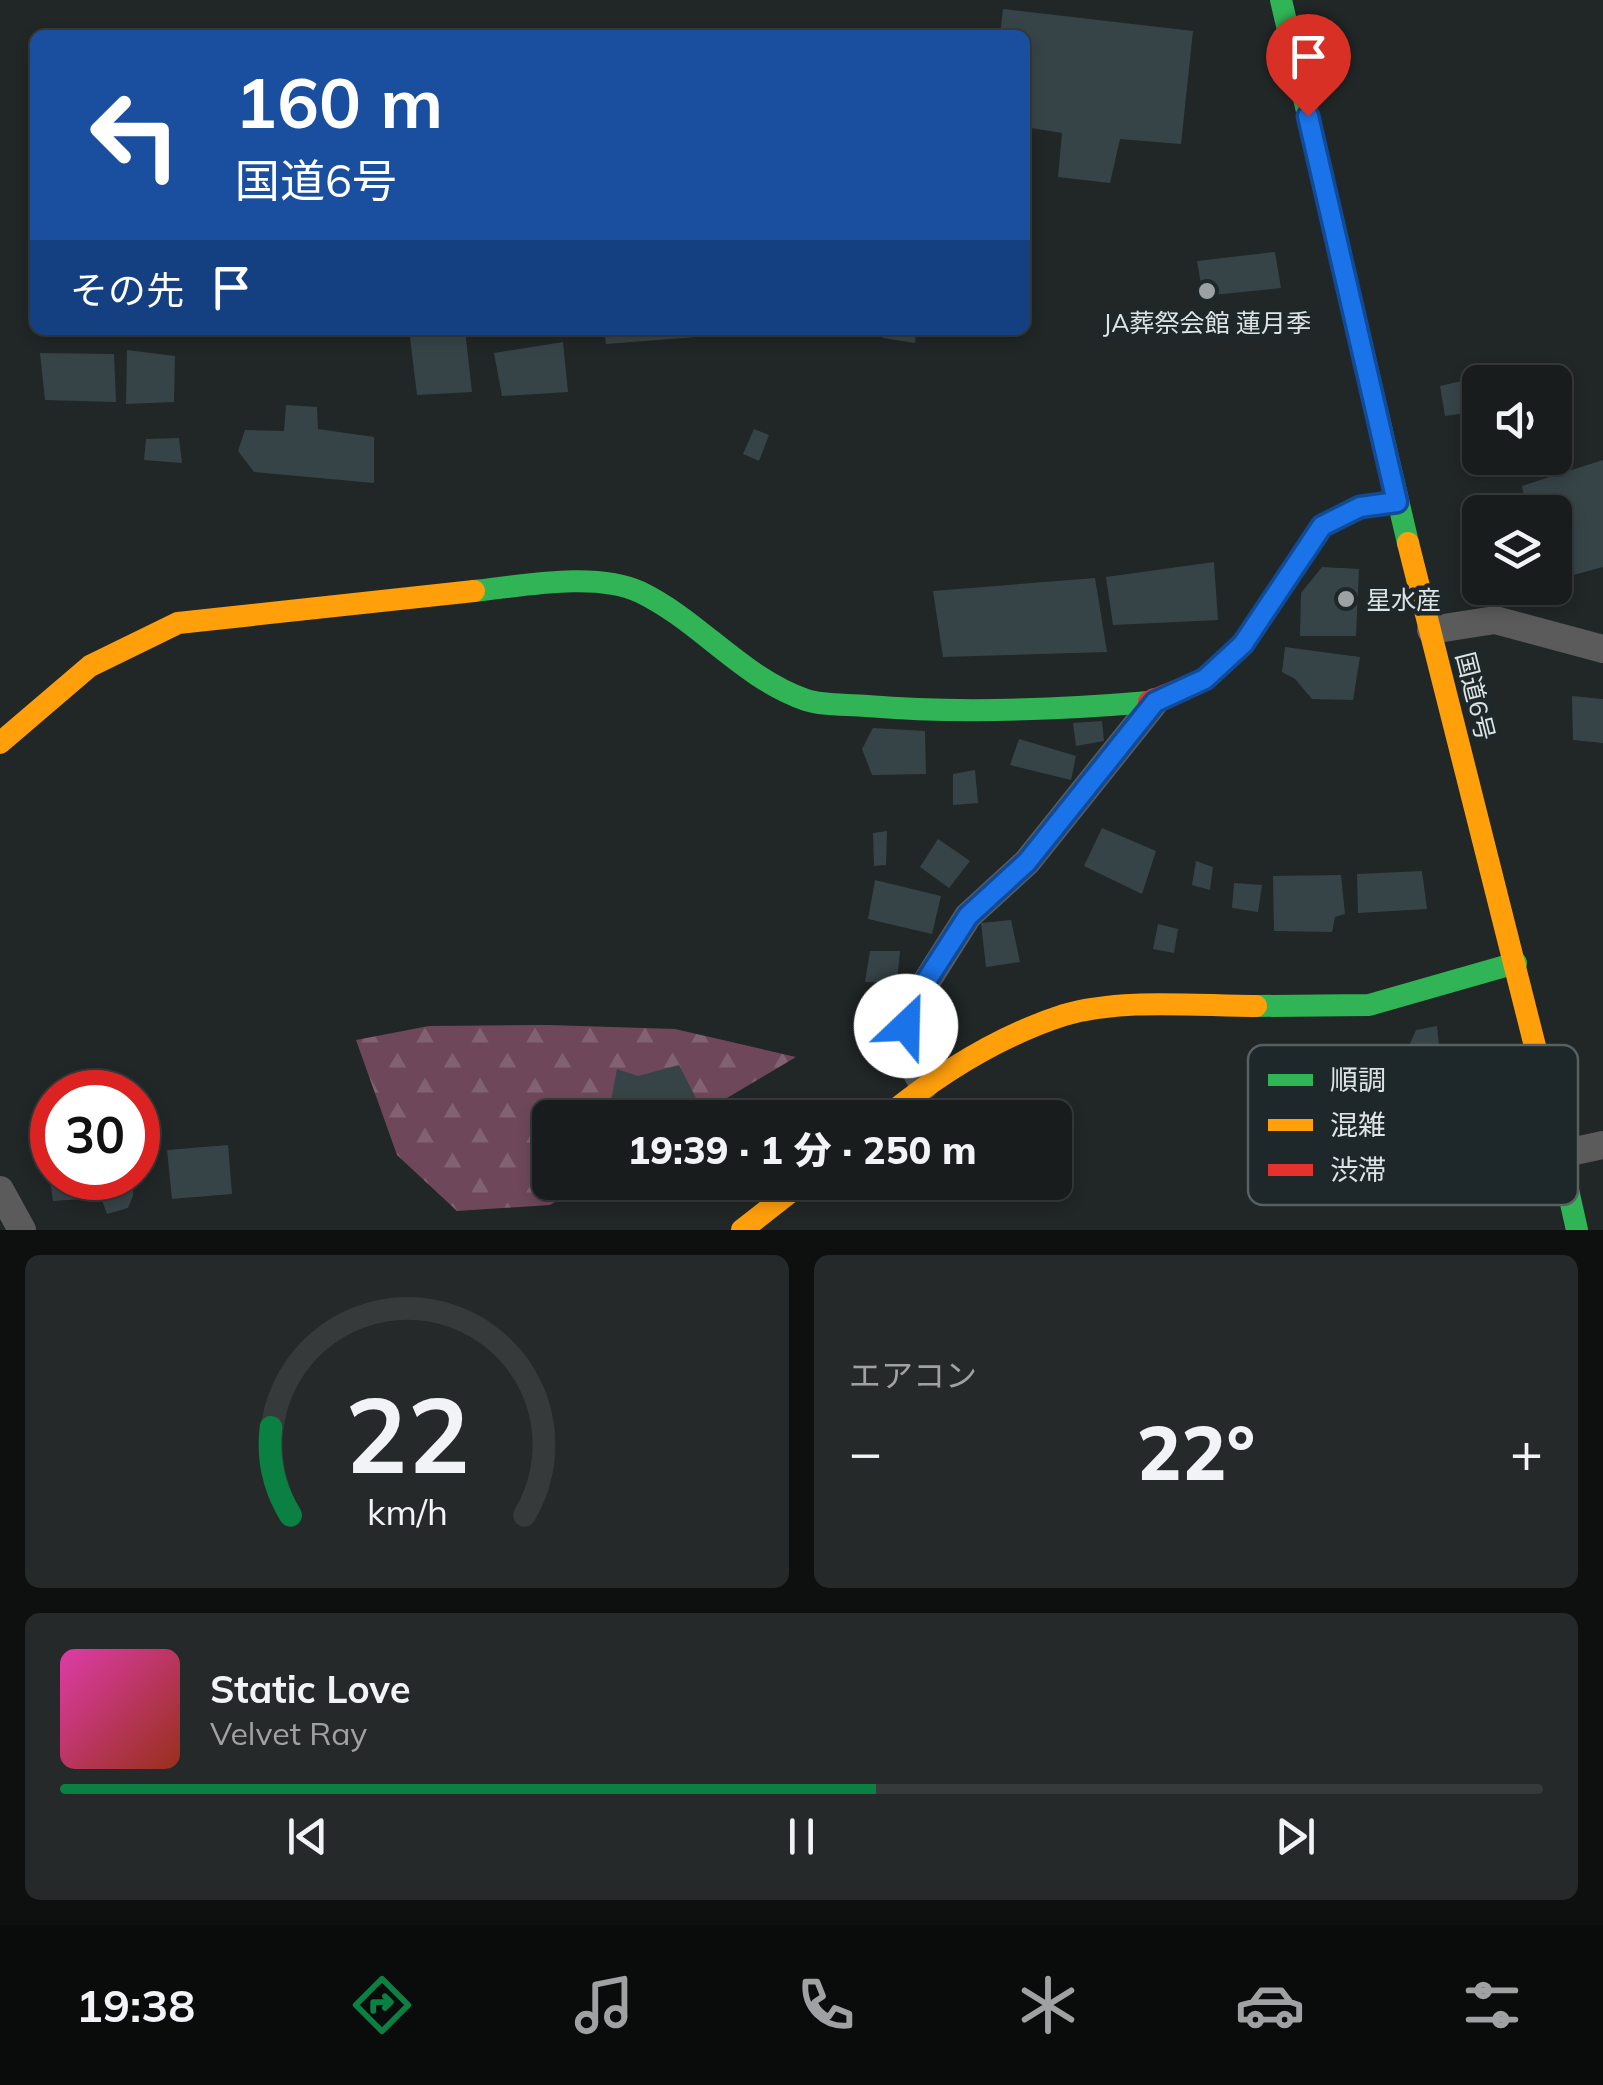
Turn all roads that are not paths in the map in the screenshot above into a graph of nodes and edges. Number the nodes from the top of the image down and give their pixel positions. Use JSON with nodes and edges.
{"nodes":[{"id":1,"x":1281,"y":0,"type":"edge"},
{"id":2,"x":1397,"y":502,"type":"junction"},
{"id":3,"x":1431,"y":630,"type":"junction"},
{"id":4,"x":1603,"y":649,"type":"edge"},
{"id":5,"x":1155,"y":702,"type":"junction"},
{"id":6,"x":0,"y":743,"type":"edge"},
{"id":7,"x":1516,"y":963,"type":"junction"},
{"id":8,"x":1535,"y":1045,"type":"edge"},
{"id":9,"x":924,"y":1086,"type":"junction"},
{"id":10,"x":907,"y":1100,"type":"edge"},
{"id":11,"x":1603,"y":1145,"type":"edge"},
{"id":12,"x":1578,"y":1150,"type":"edge"},
{"id":13,"x":0,"y":1190,"type":"edge"},
{"id":14,"x":780,"y":1200,"type":"edge"},
{"id":15,"x":1572,"y":1205,"type":"edge"},
{"id":16,"x":22,"y":1230,"type":"edge"},
{"id":17,"x":742,"y":1230,"type":"edge"},
{"id":18,"x":1578,"y":1230,"type":"edge"}],
"edges":[{"from":1,"to":2,"type":"main road","name":"国道6号"},
{"from":2,"to":3,"type":"main road","name":"国道6号"},
{"from":2,"to":5,"type":"main road"},
{"from":3,"to":4,"type":"street"},
{"from":3,"to":7,"type":"main road","name":"国道6号"},
{"from":5,"to":6,"type":"main road"},
{"from":5,"to":9,"type":"street"},
{"from":7,"to":8,"type":"main road","name":"国道6号"},
{"from":7,"to":9,"type":"main road"},
{"from":9,"to":10,"type":"main road"},
{"from":11,"to":12,"type":"street"},
{"from":13,"to":16,"type":"street"},
{"from":14,"to":17,"type":"main road"},
{"from":15,"to":18,"type":"main road","name":"国道6号"}]}
